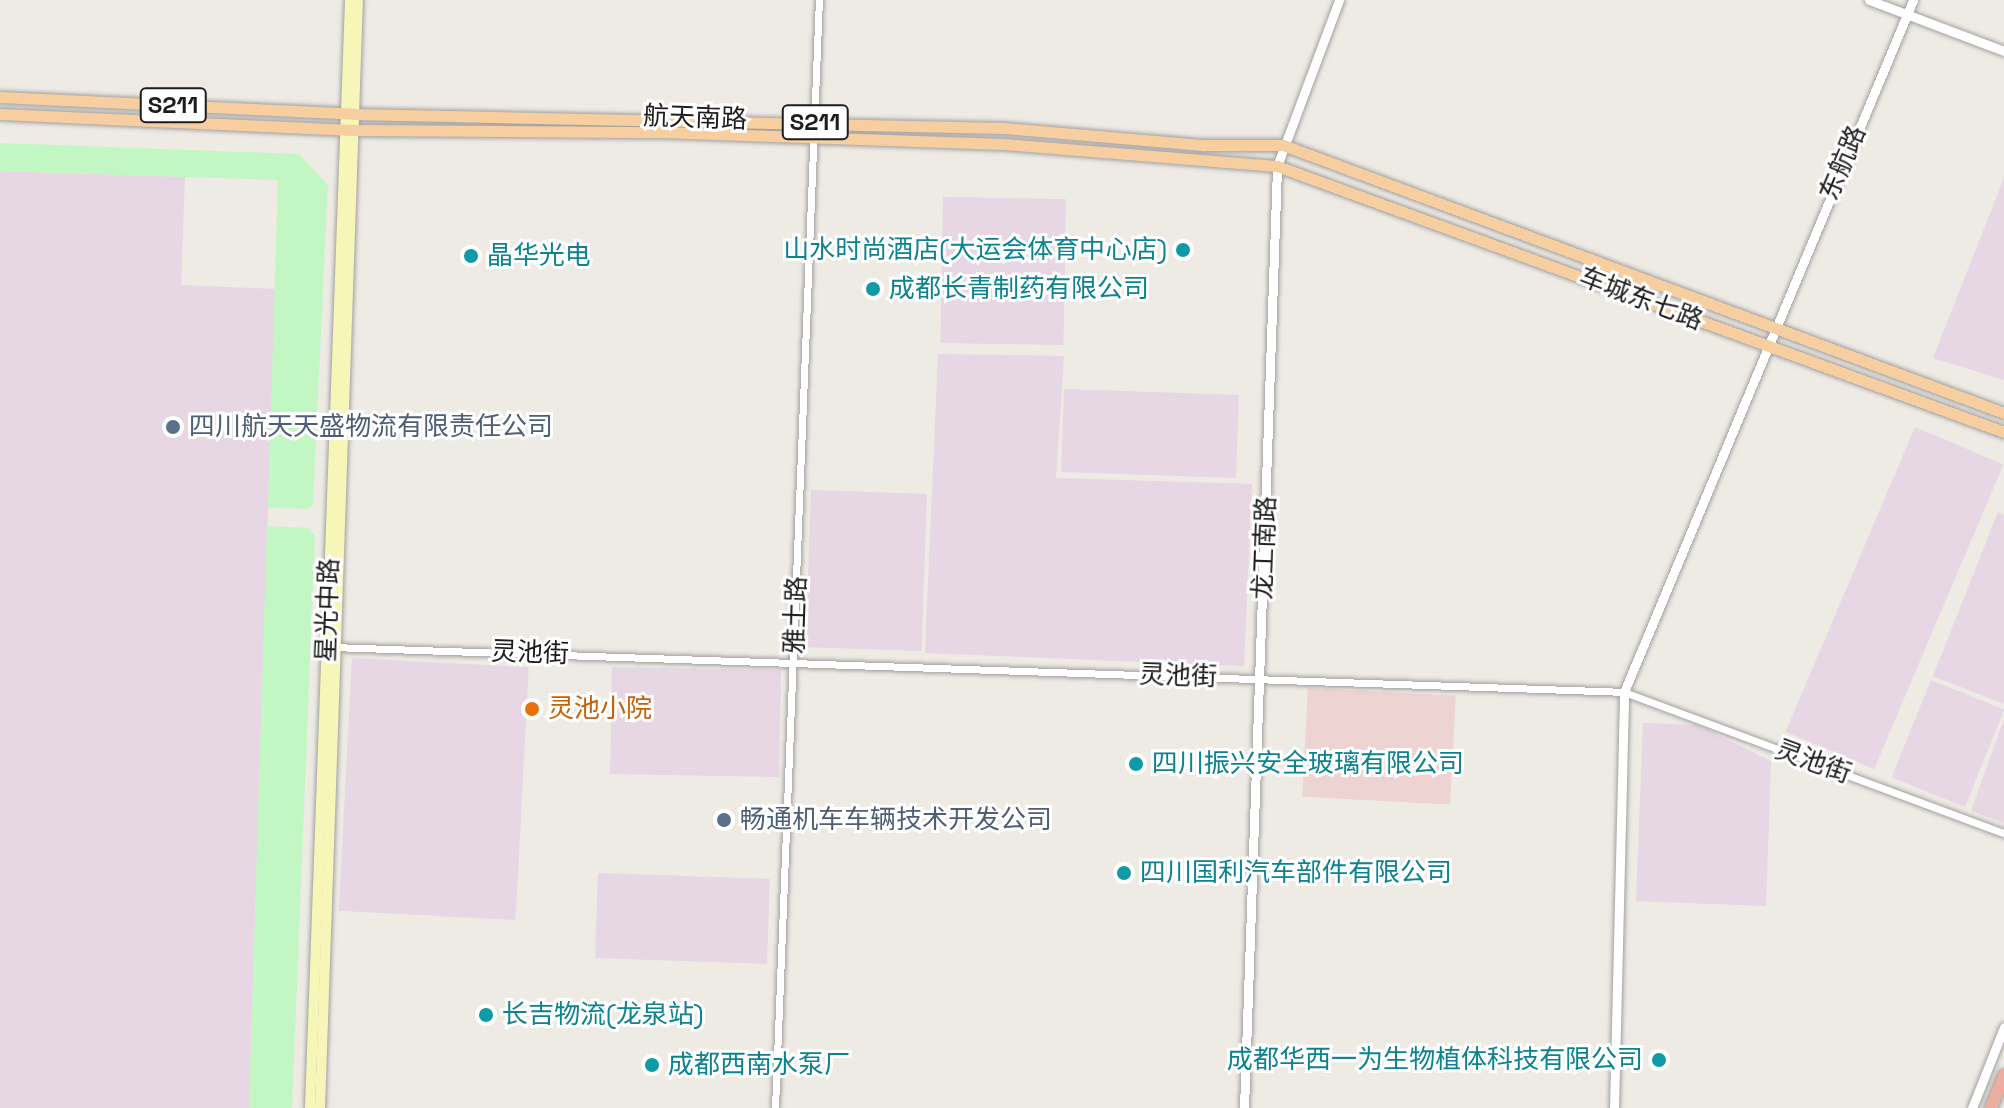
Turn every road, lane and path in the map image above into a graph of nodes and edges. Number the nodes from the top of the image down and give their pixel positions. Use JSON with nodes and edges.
{"nodes":[{"id":1,"x":350,"y":0,"type":"edge"},
{"id":2,"x":358,"y":0,"type":"edge"},
{"id":3,"x":819,"y":0,"type":"edge"},
{"id":4,"x":1339,"y":0,"type":"edge"},
{"id":5,"x":1869,"y":0,"type":"edge"},
{"id":6,"x":1913,"y":0,"type":"edge"},
{"id":7,"x":1907,"y":14,"type":"junction"},
{"id":8,"x":2004,"y":51,"type":"edge"},
{"id":9,"x":0,"y":97,"type":"edge"},
{"id":10,"x":350,"y":113,"type":"junction"},
{"id":11,"x":0,"y":114,"type":"edge"},
{"id":12,"x":813,"y":122,"type":"junction"},
{"id":13,"x":349,"y":130,"type":"junction"},
{"id":14,"x":813,"y":137,"type":"junction"},
{"id":15,"x":1283,"y":145,"type":"junction"},
{"id":16,"x":1277,"y":166,"type":"junction"},
{"id":17,"x":1777,"y":329,"type":"junction"},
{"id":18,"x":1769,"y":347,"type":"junction"},
{"id":19,"x":2004,"y":413,"type":"edge"},
{"id":20,"x":2004,"y":432,"type":"edge"},
{"id":21,"x":331,"y":647,"type":"junction"},
{"id":22,"x":795,"y":661,"type":"junction"},
{"id":23,"x":1260,"y":679,"type":"junction"},
{"id":24,"x":1624,"y":692,"type":"junction"},
{"id":25,"x":2004,"y":833,"type":"edge"},
{"id":26,"x":2004,"y":1027,"type":"edge"},
{"id":27,"x":2004,"y":1076,"type":"edge"},
{"id":28,"x":310,"y":1108,"type":"edge"},
{"id":29,"x":320,"y":1108,"type":"edge"},
{"id":30,"x":775,"y":1108,"type":"edge"},
{"id":31,"x":1244,"y":1108,"type":"edge"},
{"id":32,"x":1614,"y":1108,"type":"edge"},
{"id":33,"x":1972,"y":1108,"type":"edge"},
{"id":34,"x":1991,"y":1108,"type":"edge"}],
"edges":[{"from":1,"to":10,"type":"main road"},
{"from":2,"to":10,"type":"main road"},
{"from":3,"to":12,"type":"street","name":"雅土路"},
{"from":4,"to":15,"type":"street","name":"龙工南路"},
{"from":5,"to":7,"type":"street"},
{"from":6,"to":7,"type":"street","name":"东航路"},
{"from":7,"to":8,"type":"street"},
{"from":7,"to":17,"type":"street","name":"东航路"},
{"from":9,"to":10,"type":"main road","number":"S211"},
{"from":10,"to":12,"type":"main road","name":"航天南路","number":"S211"},
{"from":10,"to":13,"type":"main road","name":"星光中路"},
{"from":11,"to":13,"type":"main road","number":"S211"},
{"from":12,"to":14,"type":"street","name":"雅土路"},
{"from":12,"to":15,"type":"main road","name":"航天南路","number":"S211"},
{"from":13,"to":14,"type":"main road","name":"航天南路","number":"S211"},
{"from":13,"to":21,"type":"main road","name":"星光中路"},
{"from":14,"to":16,"type":"main road","name":"航天南路","number":"S211"},
{"from":14,"to":22,"type":"street","name":"雅土路"},
{"from":15,"to":16,"type":"street","name":"龙工南路"},
{"from":15,"to":17,"type":"main road","name":"车城东七路"},
{"from":16,"to":18,"type":"main road","name":"车城东七路"},
{"from":16,"to":23,"type":"street","name":"龙工南路"},
{"from":17,"to":18,"type":"street","name":"东航路"},
{"from":17,"to":19,"type":"main road","name":"车城东七路"},
{"from":18,"to":20,"type":"main road","name":"车城东七路"},
{"from":18,"to":24,"type":"street","name":"东航路"},
{"from":21,"to":22,"type":"street","name":"灵池街"},
{"from":21,"to":28,"type":"main road","name":"星光中路"},
{"from":21,"to":29,"type":"main road","name":"星光中路"},
{"from":22,"to":23,"type":"street","name":"灵池街"},
{"from":22,"to":30,"type":"street","name":"雅土路"},
{"from":23,"to":24,"type":"street","name":"灵池街"},
{"from":23,"to":31,"type":"street","name":"龙工南路"},
{"from":24,"to":25,"type":"street","name":"灵池街"},
{"from":24,"to":32,"type":"street"},
{"from":26,"to":33,"type":"street"},
{"from":27,"to":34,"type":"highway"}]}
